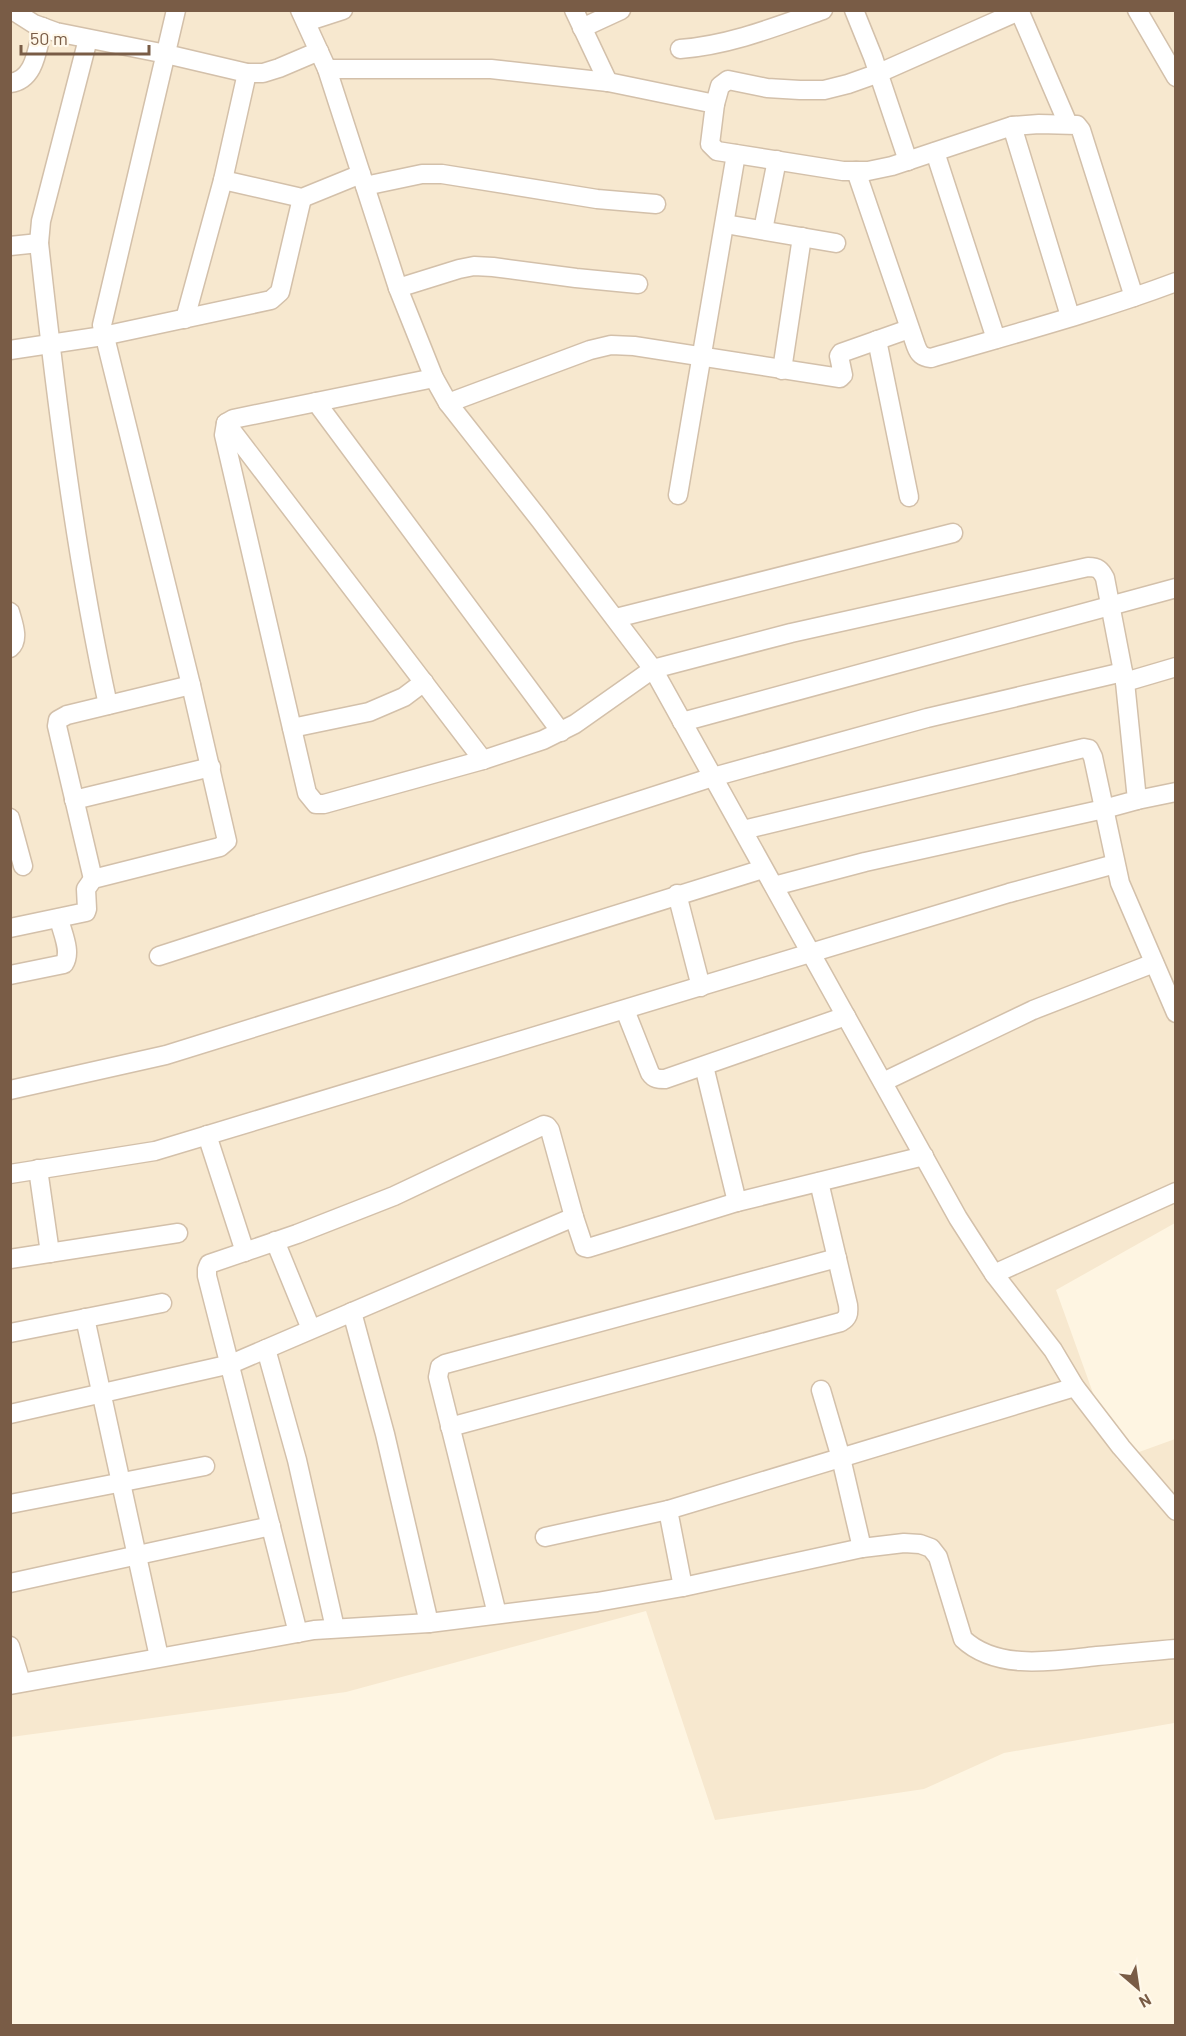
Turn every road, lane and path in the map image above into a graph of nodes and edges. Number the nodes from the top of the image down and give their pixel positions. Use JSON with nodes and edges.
{"nodes":[{"id":1,"x":12,"y":10,"type":"edge"},
{"id":2,"x":176,"y":10,"type":"edge"},
{"id":3,"x":343,"y":10,"type":"edge"},
{"id":4,"x":574,"y":10,"type":"edge"},
{"id":5,"x":621,"y":10,"type":"edge"},
{"id":6,"x":822,"y":10,"type":"edge"},
{"id":7,"x":854,"y":10,"type":"edge"},
{"id":8,"x":1137,"y":10,"type":"edge"},
{"id":9,"x":1019,"y":11,"type":"edge"},
{"id":10,"x":303,"y":16,"type":"edge"},
{"id":11,"x":43,"y":27,"type":"junction"},
{"id":12,"x":582,"y":28,"type":"junction"},
{"id":13,"x":88,"y":39,"type":"junction"},
{"id":14,"x":680,"y":49,"type":"dead end"},
{"id":15,"x":319,"y":51,"type":"junction"},
{"id":16,"x":166,"y":54,"type":"junction"},
{"id":17,"x":327,"y":69,"type":"junction"},
{"id":18,"x":879,"y":73,"type":"junction"},
{"id":19,"x":247,"y":74,"type":"junction"},
{"id":20,"x":1176,"y":77,"type":"edge"},
{"id":21,"x":608,"y":82,"type":"junction"},
{"id":22,"x":10,"y":83,"type":"edge"},
{"id":23,"x":715,"y":104,"type":"junction"},
{"id":24,"x":1068,"y":124,"type":"junction"},
{"id":25,"x":1012,"y":126,"type":"junction"},
{"id":26,"x":935,"y":152,"type":"junction"},
{"id":27,"x":736,"y":154,"type":"junction"},
{"id":28,"x":777,"y":160,"type":"junction"},
{"id":29,"x":908,"y":160,"type":"junction"},
{"id":30,"x":856,"y":171,"type":"junction"},
{"id":31,"x":223,"y":180,"type":"junction"},
{"id":32,"x":363,"y":180,"type":"junction"},
{"id":33,"x":302,"y":198,"type":"junction"},
{"id":34,"x":656,"y":204,"type":"dead end"},
{"id":35,"x":725,"y":224,"type":"junction"},
{"id":36,"x":763,"y":230,"type":"junction"},
{"id":37,"x":802,"y":237,"type":"junction"},
{"id":38,"x":39,"y":243,"type":"junction"},
{"id":39,"x":836,"y":243,"type":"dead end"},
{"id":40,"x":10,"y":246,"type":"edge"},
{"id":41,"x":1176,"y":282,"type":"edge"},
{"id":42,"x":638,"y":284,"type":"dead end"},
{"id":43,"x":398,"y":288,"type":"junction"},
{"id":44,"x":1134,"y":297,"type":"junction"},
{"id":45,"x":1070,"y":316,"type":"junction"},
{"id":46,"x":185,"y":319,"type":"junction"},
{"id":47,"x":909,"y":328,"type":"junction"},
{"id":48,"x":104,"y":336,"type":"junction"},
{"id":49,"x":996,"y":339,"type":"junction"},
{"id":50,"x":877,"y":340,"type":"junction"},
{"id":51,"x":51,"y":345,"type":"junction"},
{"id":52,"x":10,"y":350,"type":"edge"},
{"id":53,"x":703,"y":357,"type":"junction"},
{"id":54,"x":782,"y":370,"type":"junction"},
{"id":55,"x":434,"y":378,"type":"junction"},
{"id":56,"x":316,"y":402,"type":"junction"},
{"id":57,"x":448,"y":403,"type":"junction"},
{"id":58,"x":226,"y":423,"type":"junction"},
{"id":59,"x":678,"y":495,"type":"dead end"},
{"id":60,"x":909,"y":497,"type":"dead end"},
{"id":61,"x":953,"y":532,"type":"dead end"},
{"id":62,"x":1176,"y":588,"type":"edge"},
{"id":63,"x":1111,"y":607,"type":"junction"},
{"id":64,"x":10,"y":612,"type":"edge"},
{"id":65,"x":615,"y":618,"type":"junction"},
{"id":66,"x":10,"y":648,"type":"edge"},
{"id":67,"x":1176,"y":667,"type":"edge"},
{"id":68,"x":652,"y":669,"type":"junction"},
{"id":69,"x":1124,"y":677,"type":"junction"},
{"id":70,"x":424,"y":682,"type":"junction"},
{"id":71,"x":191,"y":685,"type":"junction"},
{"id":72,"x":108,"y":705,"type":"junction"},
{"id":73,"x":682,"y":722,"type":"junction"},
{"id":74,"x":292,"y":728,"type":"junction"},
{"id":75,"x":561,"y":732,"type":"junction"},
{"id":76,"x":483,"y":760,"type":"junction"},
{"id":77,"x":210,"y":767,"type":"junction"},
{"id":78,"x":713,"y":777,"type":"junction"},
{"id":79,"x":1176,"y":792,"type":"edge"},
{"id":80,"x":74,"y":800,"type":"junction"},
{"id":81,"x":1137,"y":800,"type":"junction"},
{"id":82,"x":1104,"y":809,"type":"junction"},
{"id":83,"x":12,"y":827,"type":"edge"},
{"id":84,"x":742,"y":830,"type":"junction"},
{"id":85,"x":1115,"y":864,"type":"junction"},
{"id":86,"x":23,"y":866,"type":"dead end"},
{"id":87,"x":763,"y":869,"type":"junction"},
{"id":88,"x":93,"y":879,"type":"junction"},
{"id":89,"x":774,"y":886,"type":"junction"},
{"id":90,"x":677,"y":894,"type":"junction"},
{"id":91,"x":59,"y":919,"type":"junction"},
{"id":92,"x":10,"y":928,"type":"edge"},
{"id":93,"x":811,"y":954,"type":"junction"},
{"id":94,"x":159,"y":956,"type":"dead end"},
{"id":95,"x":1154,"y":963,"type":"junction"},
{"id":96,"x":10,"y":975,"type":"edge"},
{"id":97,"x":701,"y":987,"type":"junction"},
{"id":98,"x":625,"y":1010,"type":"junction"},
{"id":99,"x":1176,"y":1013,"type":"edge"},
{"id":100,"x":846,"y":1016,"type":"junction"},
{"id":101,"x":704,"y":1066,"type":"junction"},
{"id":102,"x":883,"y":1082,"type":"junction"},
{"id":103,"x":10,"y":1090,"type":"edge"},
{"id":104,"x":207,"y":1135,"type":"junction"},
{"id":105,"x":924,"y":1156,"type":"junction"},
{"id":106,"x":38,"y":1169,"type":"junction"},
{"id":107,"x":10,"y":1174,"type":"edge"},
{"id":108,"x":819,"y":1182,"type":"junction"},
{"id":109,"x":1176,"y":1192,"type":"edge"},
{"id":110,"x":737,"y":1202,"type":"junction"},
{"id":111,"x":574,"y":1217,"type":"junction"},
{"id":112,"x":178,"y":1233,"type":"dead end"},
{"id":113,"x":275,"y":1241,"type":"junction"},
{"id":114,"x":244,"y":1252,"type":"junction"},
{"id":115,"x":50,"y":1253,"type":"junction"},
{"id":116,"x":837,"y":1258,"type":"junction"},
{"id":117,"x":10,"y":1259,"type":"edge"},
{"id":118,"x":994,"y":1274,"type":"junction"},
{"id":119,"x":162,"y":1303,"type":"dead end"},
{"id":120,"x":352,"y":1312,"type":"junction"},
{"id":121,"x":86,"y":1318,"type":"junction"},
{"id":122,"x":311,"y":1329,"type":"junction"},
{"id":123,"x":10,"y":1333,"type":"edge"},
{"id":124,"x":266,"y":1349,"type":"junction"},
{"id":125,"x":231,"y":1364,"type":"junction"},
{"id":126,"x":1075,"y":1387,"type":"junction"},
{"id":127,"x":822,"y":1390,"type":"dead end"},
{"id":128,"x":103,"y":1394,"type":"junction"},
{"id":129,"x":10,"y":1414,"type":"edge"},
{"id":130,"x":450,"y":1427,"type":"junction"},
{"id":131,"x":841,"y":1458,"type":"junction"},
{"id":132,"x":205,"y":1466,"type":"dead end"},
{"id":133,"x":121,"y":1483,"type":"junction"},
{"id":134,"x":10,"y":1504,"type":"edge"},
{"id":135,"x":668,"y":1510,"type":"junction"},
{"id":136,"x":1176,"y":1511,"type":"edge"},
{"id":137,"x":272,"y":1526,"type":"junction"},
{"id":138,"x":545,"y":1537,"type":"dead end"},
{"id":139,"x":862,"y":1548,"type":"junction"},
{"id":140,"x":137,"y":1554,"type":"junction"},
{"id":141,"x":10,"y":1583,"type":"edge"},
{"id":142,"x":683,"y":1587,"type":"junction"},
{"id":143,"x":497,"y":1614,"type":"junction"},
{"id":144,"x":429,"y":1623,"type":"junction"},
{"id":145,"x":335,"y":1629,"type":"junction"},
{"id":146,"x":298,"y":1633,"type":"junction"},
{"id":147,"x":10,"y":1646,"type":"edge"},
{"id":148,"x":1176,"y":1649,"type":"edge"},
{"id":149,"x":159,"y":1657,"type":"junction"},
{"id":150,"x":16,"y":1683,"type":"edge"}],
"edges":[{"from":1,"to":11,"type":"street"},
{"from":2,"to":16,"type":"street"},
{"from":3,"to":10,"type":"street"},
{"from":4,"to":12,"type":"street"},
{"from":5,"to":12,"type":"street"},
{"from":6,"to":14,"type":"street"},
{"from":7,"to":18,"type":"street"},
{"from":8,"to":20,"type":"street"},
{"from":9,"to":18,"type":"street"},
{"from":9,"to":24,"type":"street"},
{"from":10,"to":15,"type":"street"},
{"from":11,"to":13,"type":"street"},
{"from":11,"to":22,"type":"street"},
{"from":12,"to":21,"type":"street"},
{"from":13,"to":16,"type":"street"},
{"from":13,"to":38,"type":"street"},
{"from":15,"to":17,"type":"street"},
{"from":15,"to":19,"type":"street"},
{"from":16,"to":19,"type":"street"},
{"from":16,"to":48,"type":"street"},
{"from":17,"to":21,"type":"street"},
{"from":17,"to":32,"type":"street"},
{"from":18,"to":23,"type":"street"},
{"from":18,"to":29,"type":"street"},
{"from":19,"to":31,"type":"street"},
{"from":21,"to":23,"type":"street"},
{"from":23,"to":27,"type":"street"},
{"from":24,"to":25,"type":"street"},
{"from":24,"to":44,"type":"street"},
{"from":25,"to":26,"type":"street"},
{"from":25,"to":45,"type":"street"},
{"from":26,"to":29,"type":"street"},
{"from":26,"to":49,"type":"street"},
{"from":27,"to":28,"type":"street"},
{"from":27,"to":35,"type":"street"},
{"from":28,"to":30,"type":"street"},
{"from":28,"to":36,"type":"street"},
{"from":29,"to":30,"type":"street"},
{"from":30,"to":47,"type":"street"},
{"from":31,"to":33,"type":"street"},
{"from":31,"to":46,"type":"street"},
{"from":32,"to":33,"type":"street"},
{"from":32,"to":34,"type":"street"},
{"from":32,"to":43,"type":"street"},
{"from":33,"to":46,"type":"street"},
{"from":35,"to":36,"type":"street"},
{"from":35,"to":53,"type":"street"},
{"from":36,"to":37,"type":"street"},
{"from":37,"to":39,"type":"street"},
{"from":37,"to":54,"type":"street"},
{"from":38,"to":40,"type":"street"},
{"from":38,"to":51,"type":"street"},
{"from":41,"to":44,"type":"street"},
{"from":42,"to":43,"type":"street"},
{"from":43,"to":55,"type":"street"},
{"from":44,"to":45,"type":"street"},
{"from":45,"to":49,"type":"street"},
{"from":46,"to":48,"type":"street"},
{"from":47,"to":49,"type":"street"},
{"from":47,"to":50,"type":"street"},
{"from":48,"to":51,"type":"street"},
{"from":48,"to":71,"type":"street"},
{"from":50,"to":54,"type":"street"},
{"from":50,"to":60,"type":"street"},
{"from":51,"to":52,"type":"street"},
{"from":51,"to":72,"type":"street"},
{"from":53,"to":54,"type":"street"},
{"from":53,"to":57,"type":"street"},
{"from":53,"to":59,"type":"street"},
{"from":55,"to":56,"type":"street"},
{"from":55,"to":57,"type":"street"},
{"from":56,"to":58,"type":"street"},
{"from":56,"to":75,"type":"street"},
{"from":57,"to":65,"type":"street"},
{"from":58,"to":70,"type":"street"},
{"from":58,"to":74,"type":"street"},
{"from":61,"to":65,"type":"street"},
{"from":62,"to":63,"type":"street"},
{"from":63,"to":68,"type":"street"},
{"from":63,"to":69,"type":"street"},
{"from":63,"to":73,"type":"street"},
{"from":64,"to":66,"type":"street"},
{"from":65,"to":68,"type":"street"},
{"from":67,"to":69,"type":"street"},
{"from":68,"to":73,"type":"street"},
{"from":68,"to":75,"type":"street"},
{"from":69,"to":78,"type":"street"},
{"from":69,"to":81,"type":"street"},
{"from":70,"to":74,"type":"street"},
{"from":70,"to":76,"type":"street"},
{"from":71,"to":72,"type":"street"},
{"from":71,"to":77,"type":"street"},
{"from":72,"to":80,"type":"street"},
{"from":73,"to":78,"type":"street"},
{"from":74,"to":76,"type":"street"},
{"from":75,"to":76,"type":"street"},
{"from":77,"to":80,"type":"street"},
{"from":77,"to":88,"type":"street"},
{"from":78,"to":84,"type":"street"},
{"from":78,"to":94,"type":"street"},
{"from":79,"to":81,"type":"street"},
{"from":80,"to":88,"type":"street"},
{"from":81,"to":82,"type":"street"},
{"from":82,"to":84,"type":"street"},
{"from":82,"to":85,"type":"street"},
{"from":82,"to":89,"type":"street"},
{"from":83,"to":86,"type":"street"},
{"from":84,"to":87,"type":"street"},
{"from":85,"to":93,"type":"street"},
{"from":85,"to":95,"type":"street"},
{"from":87,"to":89,"type":"street"},
{"from":87,"to":90,"type":"street"},
{"from":88,"to":91,"type":"street"},
{"from":89,"to":93,"type":"street"},
{"from":90,"to":97,"type":"street"},
{"from":90,"to":103,"type":"street"},
{"from":91,"to":92,"type":"street"},
{"from":91,"to":96,"type":"street"},
{"from":93,"to":97,"type":"street"},
{"from":93,"to":100,"type":"street"},
{"from":95,"to":99,"type":"street"},
{"from":95,"to":102,"type":"street"},
{"from":97,"to":98,"type":"street"},
{"from":98,"to":101,"type":"street"},
{"from":98,"to":104,"type":"street"},
{"from":100,"to":101,"type":"street"},
{"from":100,"to":102,"type":"street"},
{"from":101,"to":110,"type":"street"},
{"from":102,"to":105,"type":"street"},
{"from":104,"to":106,"type":"street"},
{"from":104,"to":114,"type":"street"},
{"from":105,"to":108,"type":"street"},
{"from":105,"to":118,"type":"street"},
{"from":106,"to":107,"type":"street"},
{"from":106,"to":115,"type":"street"},
{"from":108,"to":110,"type":"street"},
{"from":108,"to":116,"type":"street"},
{"from":109,"to":118,"type":"street"},
{"from":110,"to":111,"type":"street"},
{"from":111,"to":113,"type":"street"},
{"from":111,"to":120,"type":"street"},
{"from":112,"to":115,"type":"street"},
{"from":113,"to":114,"type":"street"},
{"from":113,"to":122,"type":"street"},
{"from":114,"to":125,"type":"street"},
{"from":115,"to":117,"type":"street"},
{"from":116,"to":130,"type":"street"},
{"from":116,"to":130,"type":"street"},
{"from":118,"to":126,"type":"street"},
{"from":119,"to":121,"type":"street"},
{"from":120,"to":122,"type":"street"},
{"from":120,"to":144,"type":"street"},
{"from":121,"to":123,"type":"street"},
{"from":121,"to":128,"type":"street"},
{"from":122,"to":124,"type":"street"},
{"from":124,"to":125,"type":"street"},
{"from":124,"to":145,"type":"street"},
{"from":125,"to":128,"type":"street"},
{"from":125,"to":137,"type":"street"},
{"from":126,"to":131,"type":"street"},
{"from":126,"to":136,"type":"street"},
{"from":127,"to":131,"type":"street"},
{"from":128,"to":129,"type":"street"},
{"from":128,"to":133,"type":"street"},
{"from":130,"to":143,"type":"street"},
{"from":131,"to":135,"type":"street"},
{"from":131,"to":139,"type":"street"},
{"from":132,"to":133,"type":"street"},
{"from":133,"to":134,"type":"street"},
{"from":133,"to":140,"type":"street"},
{"from":135,"to":138,"type":"street"},
{"from":135,"to":142,"type":"street"},
{"from":137,"to":140,"type":"street"},
{"from":137,"to":146,"type":"street"},
{"from":139,"to":142,"type":"street"},
{"from":139,"to":148,"type":"street"},
{"from":140,"to":141,"type":"street"},
{"from":140,"to":149,"type":"street"},
{"from":142,"to":143,"type":"street"},
{"from":143,"to":144,"type":"street"},
{"from":144,"to":145,"type":"street"},
{"from":145,"to":146,"type":"street"},
{"from":146,"to":149,"type":"street"},
{"from":147,"to":150,"type":"street"},
{"from":149,"to":150,"type":"street"}]}
